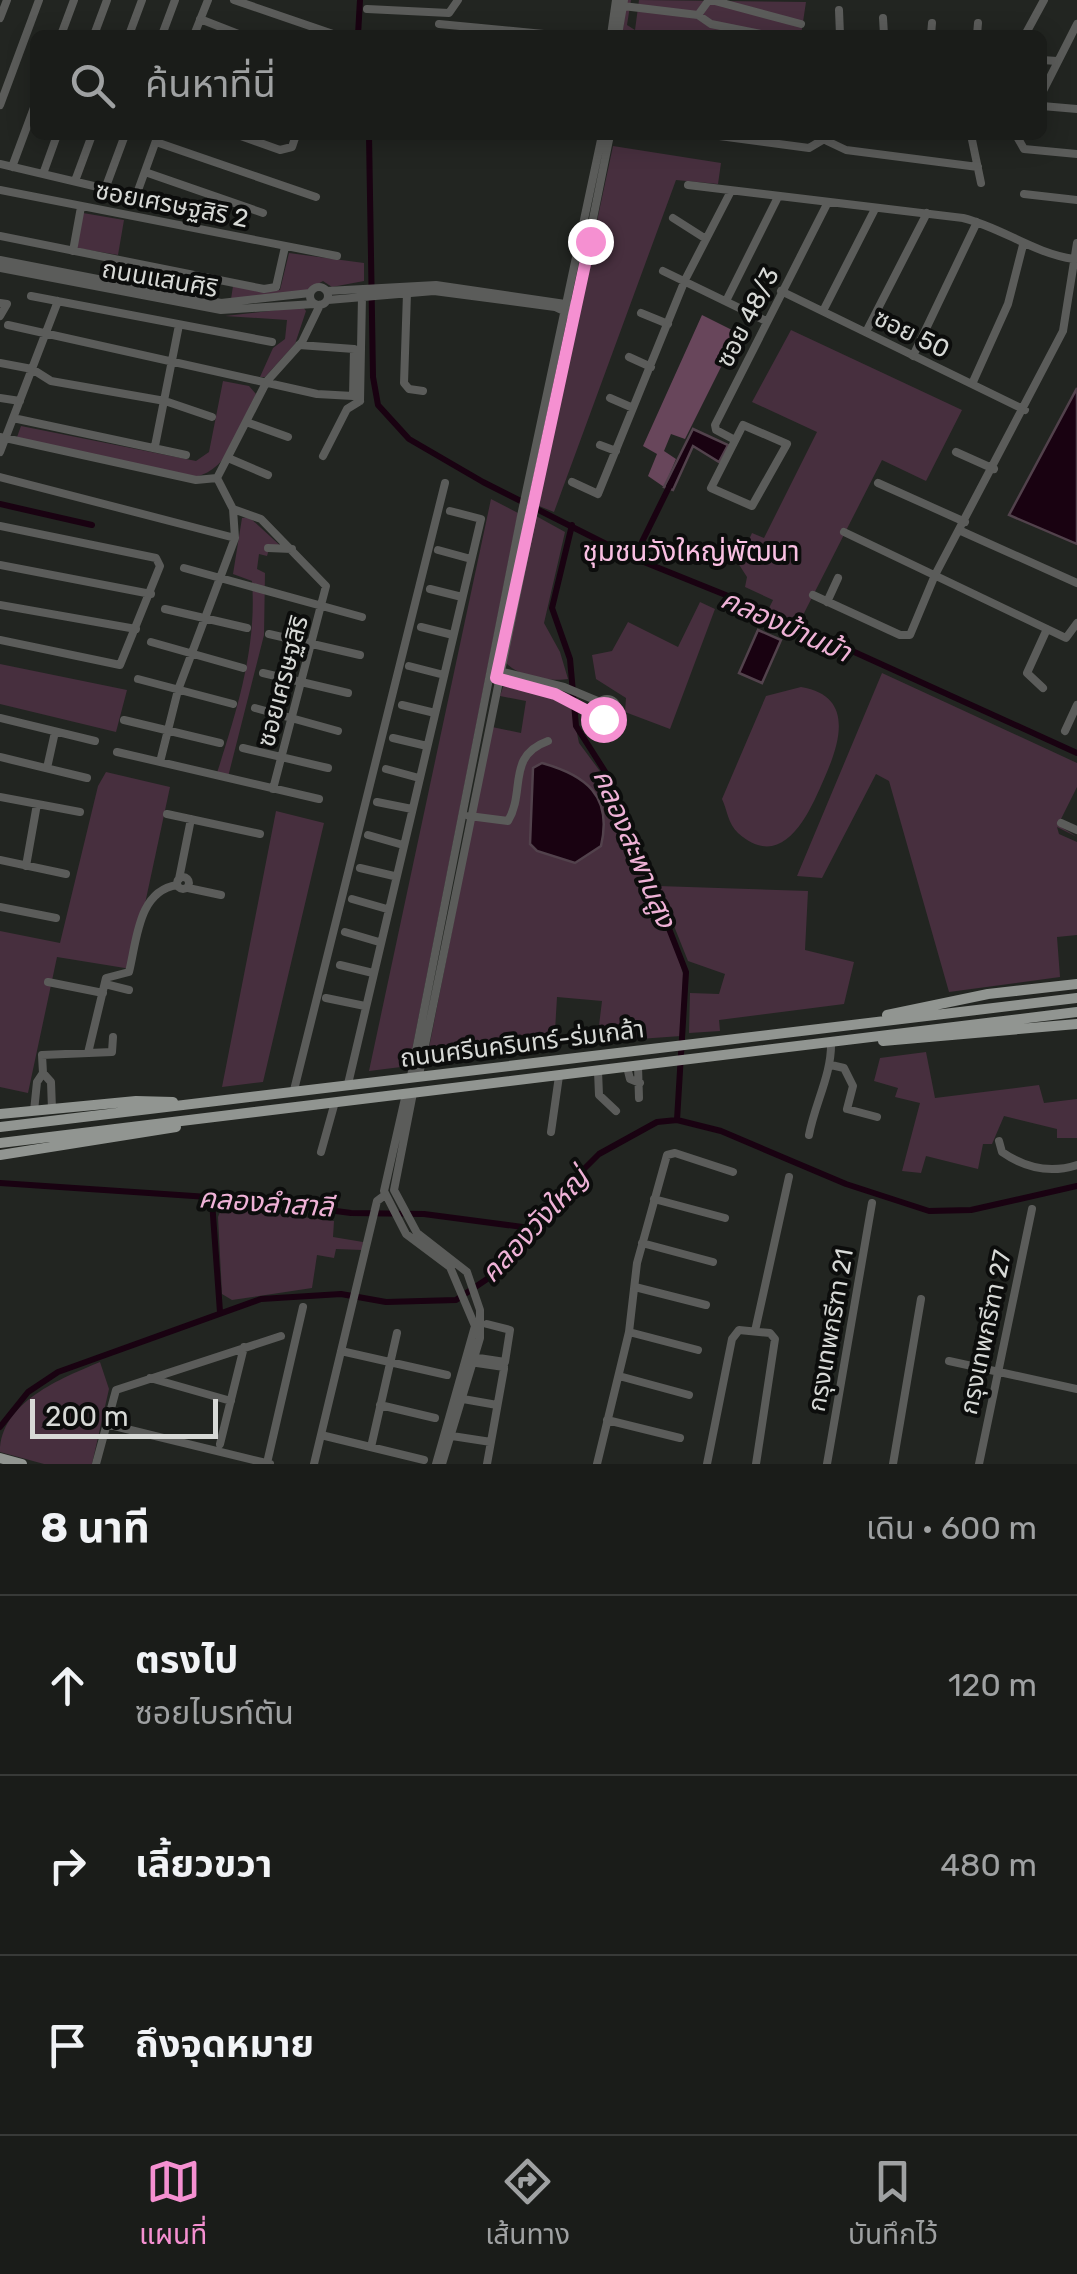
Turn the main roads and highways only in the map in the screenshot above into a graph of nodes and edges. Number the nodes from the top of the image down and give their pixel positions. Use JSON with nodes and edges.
{"nodes":[{"id":1,"x":1077,"y":984,"type":"edge"},
{"id":2,"x":1077,"y":998,"type":"edge"},
{"id":3,"x":1077,"y":1012,"type":"edge"},
{"id":4,"x":862,"y":1022,"type":"junction"},
{"id":5,"x":1077,"y":1024,"type":"edge"},
{"id":6,"x":867,"y":1038,"type":"junction"},
{"id":7,"x":186,"y":1103,"type":"junction"},
{"id":8,"x":0,"y":1114,"type":"edge"},
{"id":9,"x":220,"y":1116,"type":"junction"},
{"id":10,"x":0,"y":1128,"type":"edge"},
{"id":11,"x":0,"y":1142,"type":"edge"},
{"id":12,"x":0,"y":1155,"type":"edge"},
{"id":13,"x":0,"y":1458,"type":"edge"},
{"id":14,"x":22,"y":1464,"type":"edge"}],
"edges":[{"from":1,"to":4,"type":"main road","name":"ถนนศรีนครินทร์-ร่มเกล้า"},
{"from":2,"to":4,"type":"main road","name":"ถนนศรีนครินทร์-ร่มเกล้า"},
{"from":3,"to":6,"type":"main road","name":"ถนนศรีนครินทร์-ร่มเกล้า"},
{"from":4,"to":7,"type":"main road","name":"ถนนศรีนครินทร์-ร่มเกล้า"},
{"from":5,"to":6,"type":"main road","name":"ถนนศรีนครินทร์-ร่มเกล้า"},
{"from":6,"to":9,"type":"main road","name":"ถนนศรีนครินทร์-ร่มเกล้า"},
{"from":7,"to":8,"type":"main road","name":"ถนนศรีนครินทร์-ร่มเกล้า"},
{"from":7,"to":10,"type":"main road","name":"ถนนศรีนครินทร์-ร่มเกล้า"},
{"from":9,"to":11,"type":"main road","name":"ถนนศรีนครินทร์-ร่มเกล้า"},
{"from":9,"to":12,"type":"main road","name":"ถนนศรีนครินทร์-ร่มเกล้า"},
{"from":13,"to":14,"type":"main road"}]}
